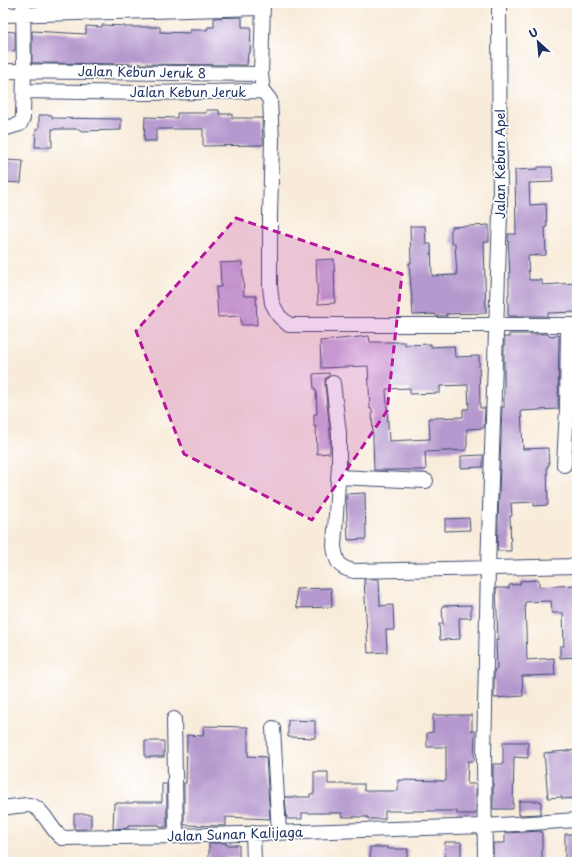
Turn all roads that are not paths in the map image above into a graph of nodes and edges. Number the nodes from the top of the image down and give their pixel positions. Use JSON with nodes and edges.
{"nodes":[{"id":1,"x":499,"y":3,"type":"edge"},
{"id":2,"x":263,"y":6,"type":"edge"},
{"id":3,"x":23,"y":9,"type":"edge"},
{"id":4,"x":3,"y":15,"type":"edge"},
{"id":5,"x":24,"y":70,"type":"junction"},
{"id":6,"x":3,"y":71,"type":"edge"},
{"id":7,"x":261,"y":74,"type":"junction"},
{"id":8,"x":24,"y":91,"type":"junction"},
{"id":9,"x":264,"y":91,"type":"junction"},
{"id":10,"x":6,"y":128,"type":"edge"},
{"id":11,"x":497,"y":326,"type":"junction"},
{"id":12,"x":573,"y":326,"type":"edge"},
{"id":13,"x":333,"y":383,"type":"dead end"},
{"id":14,"x":564,"y":465,"type":"dead end"},
{"id":15,"x":338,"y":477,"type":"junction"},
{"id":16,"x":426,"y":481,"type":"dead end"},
{"id":17,"x":577,"y":566,"type":"edge"},
{"id":18,"x":488,"y":568,"type":"junction"},
{"id":19,"x":174,"y":719,"type":"dead end"},
{"id":20,"x":273,"y":728,"type":"dead end"},
{"id":21,"x":3,"y":808,"type":"edge"},
{"id":22,"x":577,"y":820,"type":"edge"},
{"id":23,"x":484,"y":826,"type":"junction"},
{"id":24,"x":279,"y":833,"type":"junction"},
{"id":25,"x":253,"y":834,"type":"junction"},
{"id":26,"x":176,"y":836,"type":"junction"},
{"id":27,"x":254,"y":862,"type":"edge"},
{"id":28,"x":484,"y":862,"type":"edge"}],
"edges":[{"from":1,"to":11,"type":"street","name":"Jalan Kebun Apel"},
{"from":2,"to":3,"type":"street"},
{"from":2,"to":7,"type":"street","name":"Jalan Kebun Jeruk"},
{"from":3,"to":4,"type":"street"},
{"from":3,"to":5,"type":"street"},
{"from":5,"to":6,"type":"street","name":"Jalan Kebun Jeruk 8"},
{"from":5,"to":7,"type":"street","name":"Jalan Kebun Jeruk 8"},
{"from":5,"to":8,"type":"street"},
{"from":7,"to":9,"type":"street","name":"Jalan Kebun Jeruk"},
{"from":8,"to":9,"type":"street","name":"Jalan Kebun Jeruk"},
{"from":8,"to":10,"type":"street"},
{"from":9,"to":11,"type":"street"},
{"from":11,"to":12,"type":"street"},
{"from":11,"to":18,"type":"street","name":"Jalan Kebun Apel"},
{"from":12,"to":14,"type":"street"},
{"from":13,"to":15,"type":"street"},
{"from":15,"to":16,"type":"street"},
{"from":15,"to":18,"type":"street"},
{"from":17,"to":18,"type":"street"},
{"from":18,"to":23,"type":"street","name":"Jalan Kebun Apel"},
{"from":19,"to":26,"type":"street"},
{"from":20,"to":24,"type":"street"},
{"from":21,"to":26,"type":"street","name":"Jalan Sunan Kalijaga"},
{"from":22,"to":23,"type":"street","name":"Jalan Sunan Kalijaga"},
{"from":23,"to":24,"type":"street","name":"Jalan Sunan Kalijaga"},
{"from":23,"to":28,"type":"street","name":"Jalan Kebun Apel"},
{"from":24,"to":25,"type":"street","name":"Jalan Sunan Kalijaga"},
{"from":25,"to":26,"type":"street","name":"Jalan Sunan Kalijaga"},
{"from":25,"to":27,"type":"street"}]}
